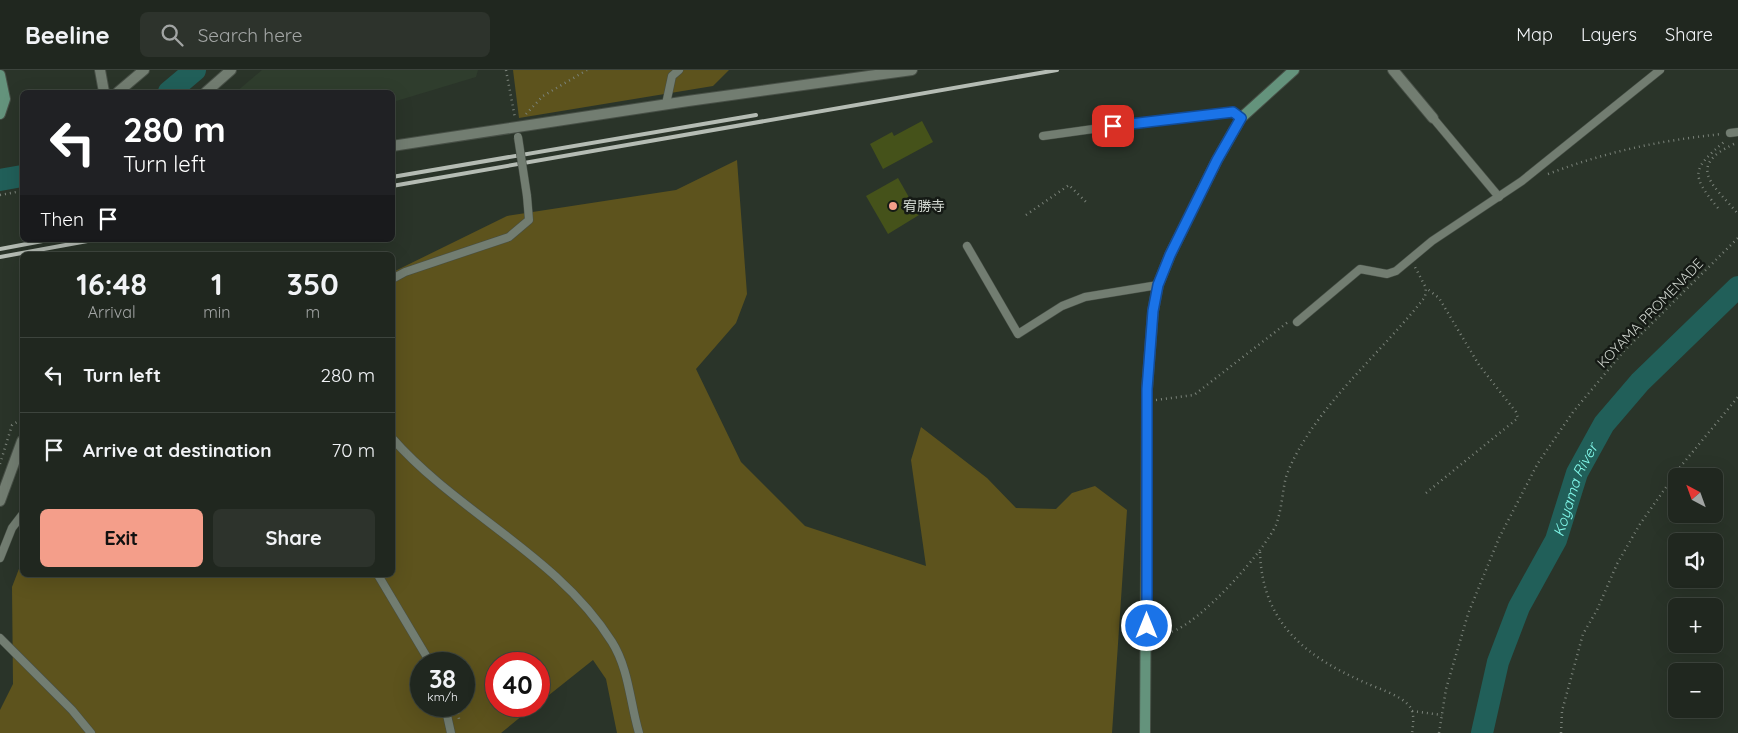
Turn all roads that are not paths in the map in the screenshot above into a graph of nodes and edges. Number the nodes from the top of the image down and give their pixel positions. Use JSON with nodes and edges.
{"nodes":[{"id":1,"x":100,"y":70,"type":"edge"},
{"id":2,"x":144,"y":70,"type":"edge"},
{"id":3,"x":231,"y":70,"type":"edge"},
{"id":4,"x":679,"y":70,"type":"edge"},
{"id":5,"x":912,"y":70,"type":"edge"},
{"id":6,"x":1294,"y":70,"type":"edge"},
{"id":7,"x":1393,"y":70,"type":"edge"},
{"id":8,"x":1660,"y":70,"type":"edge"},
{"id":9,"x":0,"y":75,"type":"edge"},
{"id":10,"x":1,"y":86,"type":"edge"},
{"id":11,"x":104,"y":90,"type":"edge"},
{"id":12,"x":120,"y":90,"type":"edge"},
{"id":13,"x":208,"y":90,"type":"edge"},
{"id":14,"x":666,"y":104,"type":"junction"},
{"id":15,"x":0,"y":114,"type":"edge"},
{"id":16,"x":1241,"y":118,"type":"junction"},
{"id":17,"x":1432,"y":118,"type":"joint"},
{"id":18,"x":519,"y":130,"type":"junction"},
{"id":19,"x":1043,"y":136,"type":"dead end"},
{"id":20,"x":395,"y":146,"type":"edge"},
{"id":21,"x":1499,"y":197,"type":"junction"},
{"id":22,"x":967,"y":246,"type":"dead end"},
{"id":23,"x":395,"y":278,"type":"edge"},
{"id":24,"x":1158,"y":285,"type":"junction"},
{"id":25,"x":1297,"y":322,"type":"road end"},
{"id":26,"x":395,"y":441,"type":"edge"},
{"id":27,"x":20,"y":446,"type":"edge"},
{"id":28,"x":0,"y":501,"type":"edge"},
{"id":29,"x":20,"y":518,"type":"edge"},
{"id":30,"x":0,"y":558,"type":"edge"},
{"id":31,"x":379,"y":577,"type":"edge"},
{"id":32,"x":0,"y":638,"type":"edge"},
{"id":33,"x":424,"y":652,"type":"edge"},
{"id":34,"x":448,"y":717,"type":"edge"},
{"id":35,"x":91,"y":733,"type":"edge"},
{"id":36,"x":452,"y":733,"type":"edge"},
{"id":37,"x":639,"y":733,"type":"edge"},
{"id":38,"x":1145,"y":733,"type":"edge"}],
"edges":[{"from":1,"to":11,"type":"street"},
{"from":2,"to":12,"type":"street"},
{"from":3,"to":13,"type":"street"},
{"from":4,"to":14,"type":"lane"},
{"from":5,"to":14,"type":"street"},
{"from":6,"to":16,"type":"street"},
{"from":7,"to":17,"type":"street"},
{"from":8,"to":21,"type":"lane"},
{"from":9,"to":10,"type":"street"},
{"from":10,"to":15,"type":"street"},
{"from":14,"to":18,"type":"street"},
{"from":16,"to":19,"type":"lane"},
{"from":16,"to":24,"type":"street"},
{"from":17,"to":21,"type":"lane"},
{"from":18,"to":20,"type":"street"},
{"from":18,"to":23,"type":"lane","bridge":true},
{"from":21,"to":25,"type":"lane"},
{"from":22,"to":24,"type":"lane"},
{"from":24,"to":38,"type":"street"},
{"from":26,"to":37,"type":"lane"},
{"from":27,"to":28,"type":"street"},
{"from":29,"to":30,"type":"lane"},
{"from":31,"to":33,"type":"lane"},
{"from":32,"to":35,"type":"lane"},
{"from":34,"to":36,"type":"lane"}]}
